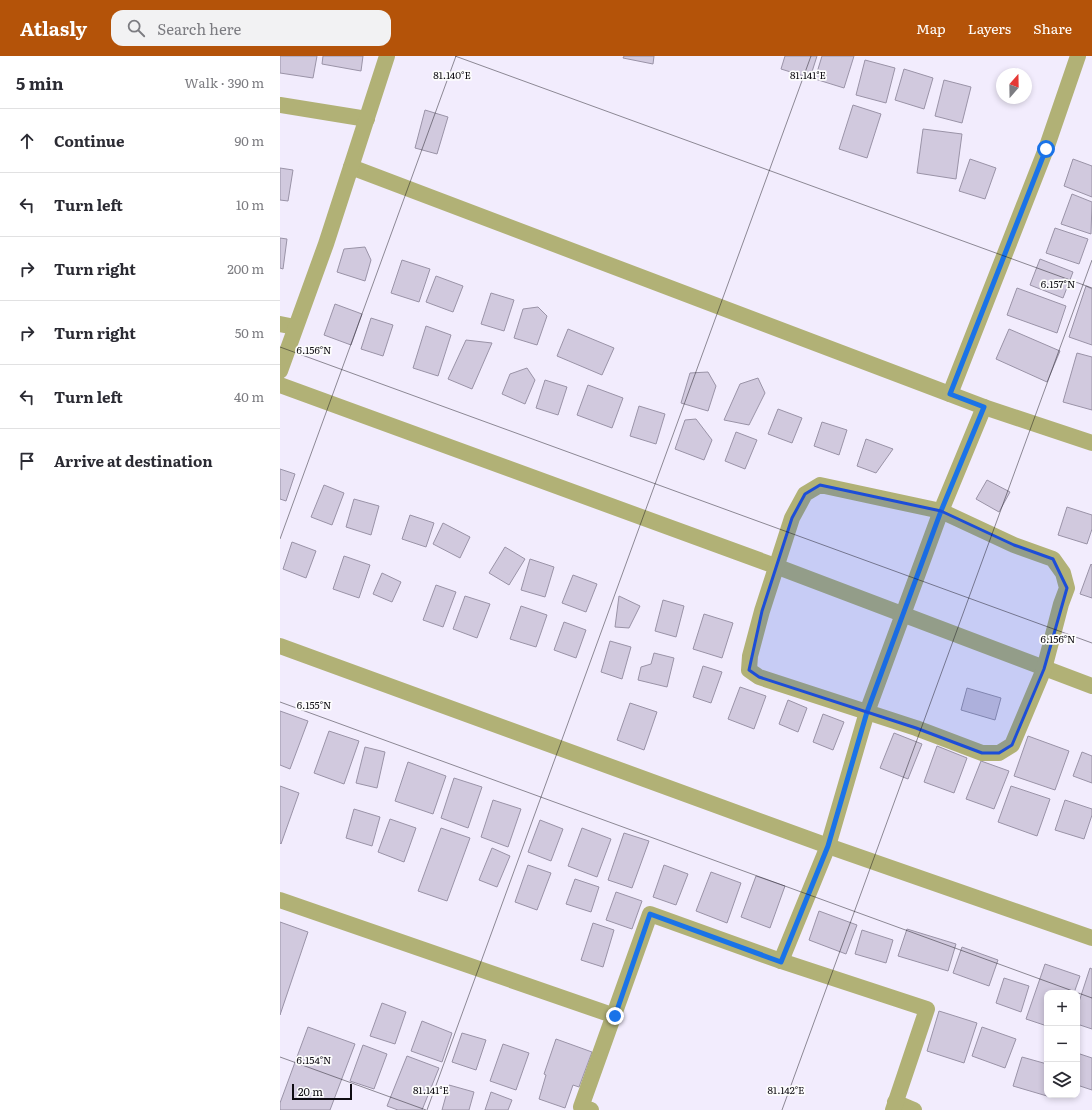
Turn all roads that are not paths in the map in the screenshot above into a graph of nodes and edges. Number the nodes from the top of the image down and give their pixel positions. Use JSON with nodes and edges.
{"nodes":[{"id":1,"x":387,"y":56,"type":"edge"},
{"id":2,"x":1078,"y":56,"type":"edge"},
{"id":3,"x":280,"y":105,"type":"edge"},
{"id":4,"x":367,"y":119,"type":"junction"},
{"id":5,"x":351,"y":167,"type":"junction"},
{"id":6,"x":288,"y":325,"type":"edge"},
{"id":7,"x":280,"y":371,"type":"edge"},
{"id":8,"x":280,"y":385,"type":"edge"},
{"id":9,"x":950,"y":394,"type":"junction"},
{"id":10,"x":984,"y":407,"type":"junction"},
{"id":11,"x":1092,"y":443,"type":"edge"},
{"id":12,"x":941,"y":511,"type":"junction"},
{"id":13,"x":778,"y":567,"type":"junction"},
{"id":14,"x":903,"y":615,"type":"junction"},
{"id":15,"x":280,"y":646,"type":"edge"},
{"id":16,"x":1044,"y":669,"type":"junction"},
{"id":17,"x":1092,"y":686,"type":"edge"},
{"id":18,"x":867,"y":712,"type":"junction"},
{"id":19,"x":828,"y":846,"type":"junction"},
{"id":20,"x":280,"y":900,"type":"edge"},
{"id":21,"x":1092,"y":938,"type":"edge"},
{"id":22,"x":781,"y":962,"type":"junction"},
{"id":23,"x":615,"y":1016,"type":"junction"},
{"id":24,"x":894,"y":1106,"type":"edge"},
{"id":25,"x":591,"y":1110,"type":"edge"},
{"id":26,"x":914,"y":1110,"type":"edge"}],
"edges":[{"from":1,"to":4,"type":"street"},
{"from":2,"to":9,"type":"street"},
{"from":3,"to":4,"type":"street"},
{"from":4,"to":5,"type":"street"},
{"from":5,"to":6,"type":"street"},
{"from":5,"to":9,"type":"street"},
{"from":6,"to":7,"type":"street"},
{"from":8,"to":13,"type":"street"},
{"from":9,"to":10,"type":"street"},
{"from":10,"to":11,"type":"street"},
{"from":10,"to":12,"type":"street"},
{"from":12,"to":13,"type":"street"},
{"from":12,"to":14,"type":"street"},
{"from":12,"to":16,"type":"street"},
{"from":13,"to":14,"type":"street"},
{"from":13,"to":18,"type":"street"},
{"from":14,"to":16,"type":"street"},
{"from":14,"to":18,"type":"street"},
{"from":15,"to":19,"type":"street"},
{"from":16,"to":17,"type":"street"},
{"from":16,"to":18,"type":"street"},
{"from":18,"to":19,"type":"street"},
{"from":19,"to":21,"type":"street"},
{"from":19,"to":22,"type":"street"},
{"from":20,"to":23,"type":"street"},
{"from":22,"to":23,"type":"street"},
{"from":22,"to":24,"type":"street"},
{"from":23,"to":25,"type":"street"},
{"from":24,"to":26,"type":"street"}]}
